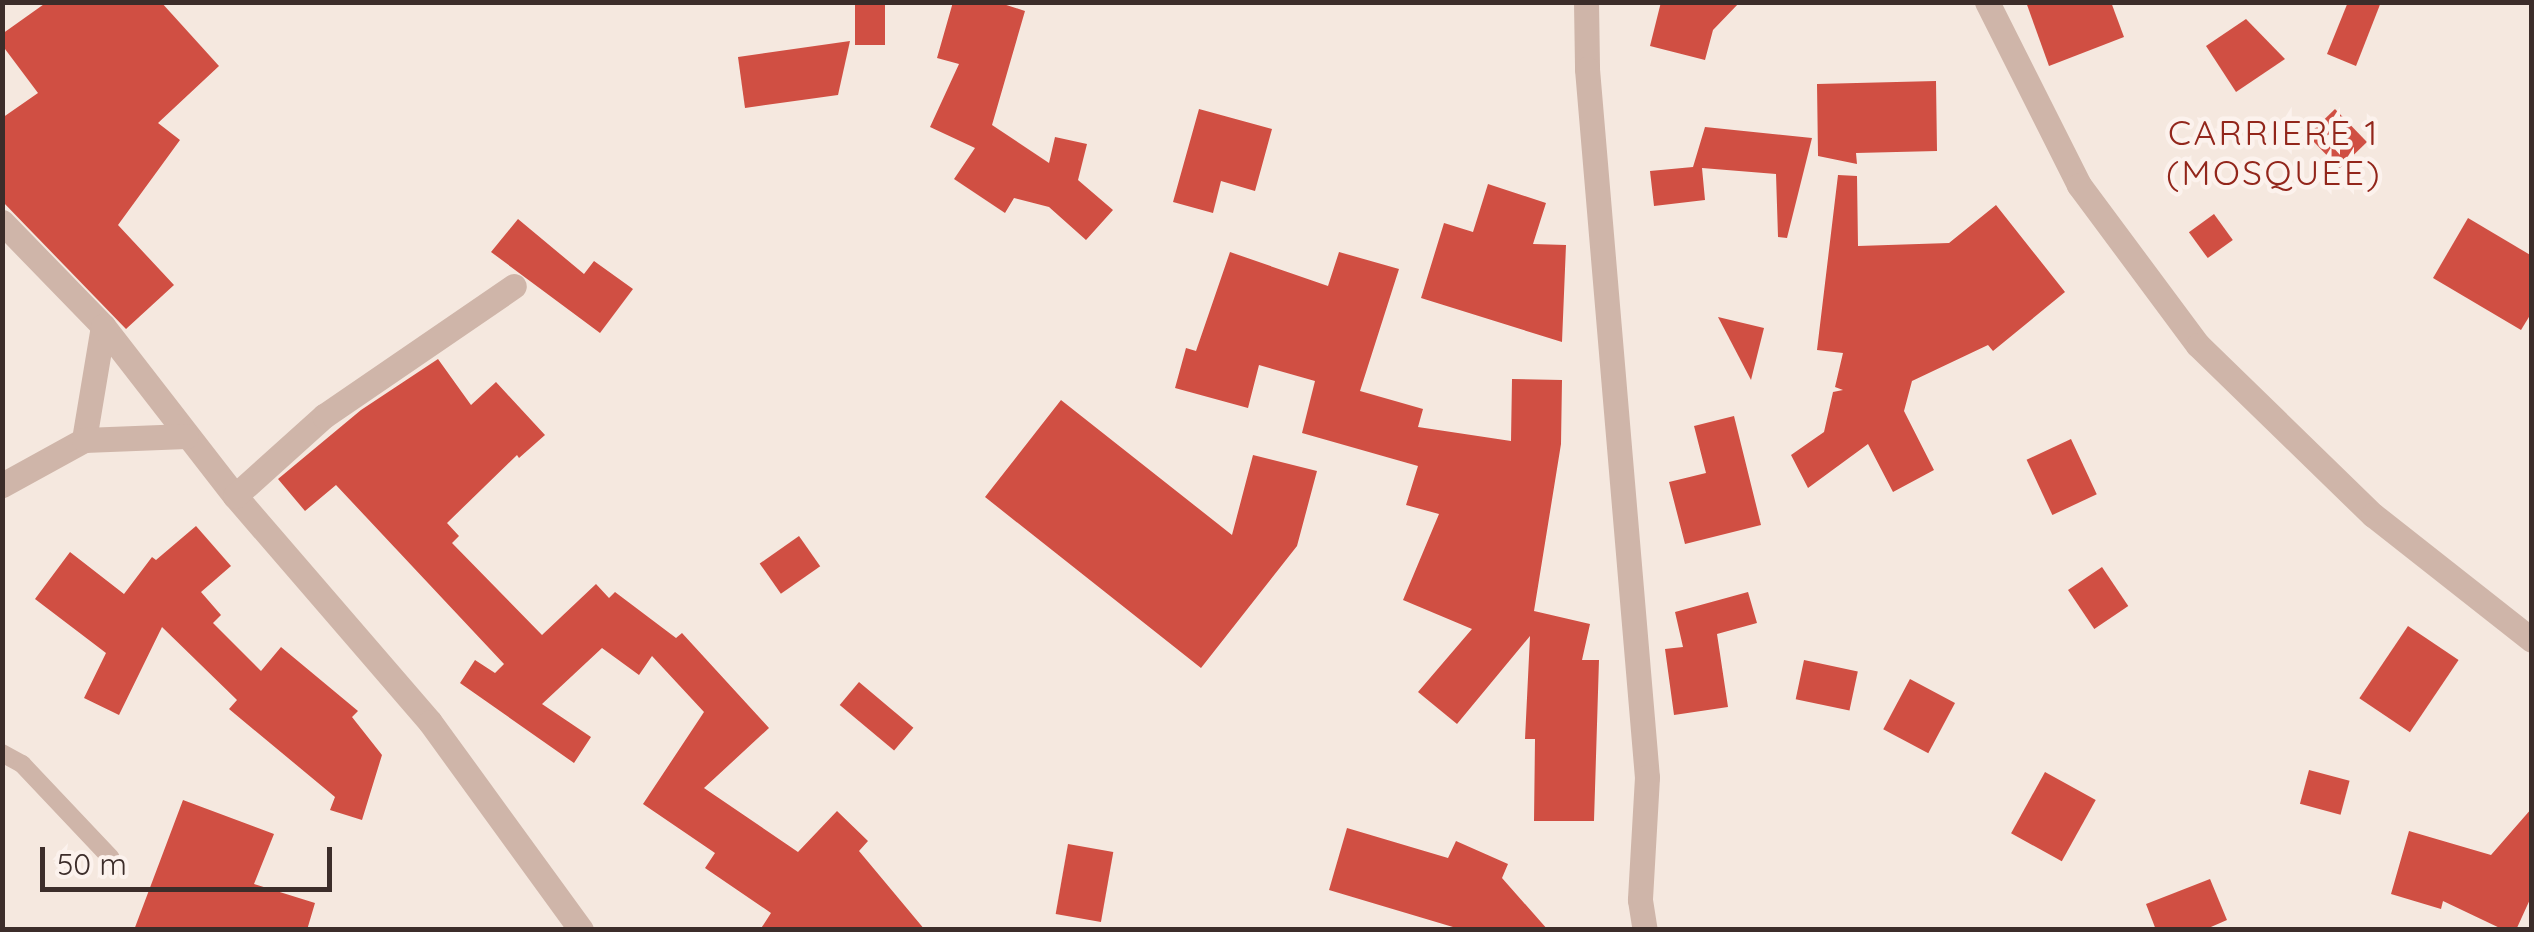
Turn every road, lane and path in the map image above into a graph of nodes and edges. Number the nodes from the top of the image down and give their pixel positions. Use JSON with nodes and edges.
{"nodes":[{"id":1,"x":1586,"y":2,"type":"edge"},
{"id":2,"x":1986,"y":2,"type":"edge"},
{"id":3,"x":2,"y":222,"type":"edge"},
{"id":4,"x":514,"y":286,"type":"dead end"},
{"id":5,"x":104,"y":326,"type":"junction"},
{"id":6,"x":186,"y":436,"type":"junction"},
{"id":7,"x":84,"y":440,"type":"junction"},
{"id":8,"x":2,"y":485,"type":"edge"},
{"id":9,"x":234,"y":496,"type":"junction"},
{"id":10,"x":2532,"y":640,"type":"edge"},
{"id":11,"x":2,"y":754,"type":"edge"},
{"id":12,"x":110,"y":858,"type":"dead end"},
{"id":13,"x":581,"y":930,"type":"edge"},
{"id":14,"x":1645,"y":930,"type":"edge"}],
"edges":[{"from":1,"to":14,"type":"street"},
{"from":2,"to":10,"type":"street"},
{"from":3,"to":5,"type":"street"},
{"from":4,"to":9,"type":"street"},
{"from":5,"to":6,"type":"street"},
{"from":5,"to":7,"type":"street"},
{"from":6,"to":7,"type":"street"},
{"from":6,"to":9,"type":"street"},
{"from":7,"to":8,"type":"street"},
{"from":9,"to":13,"type":"street"},
{"from":11,"to":12,"type":"lane"}]}
